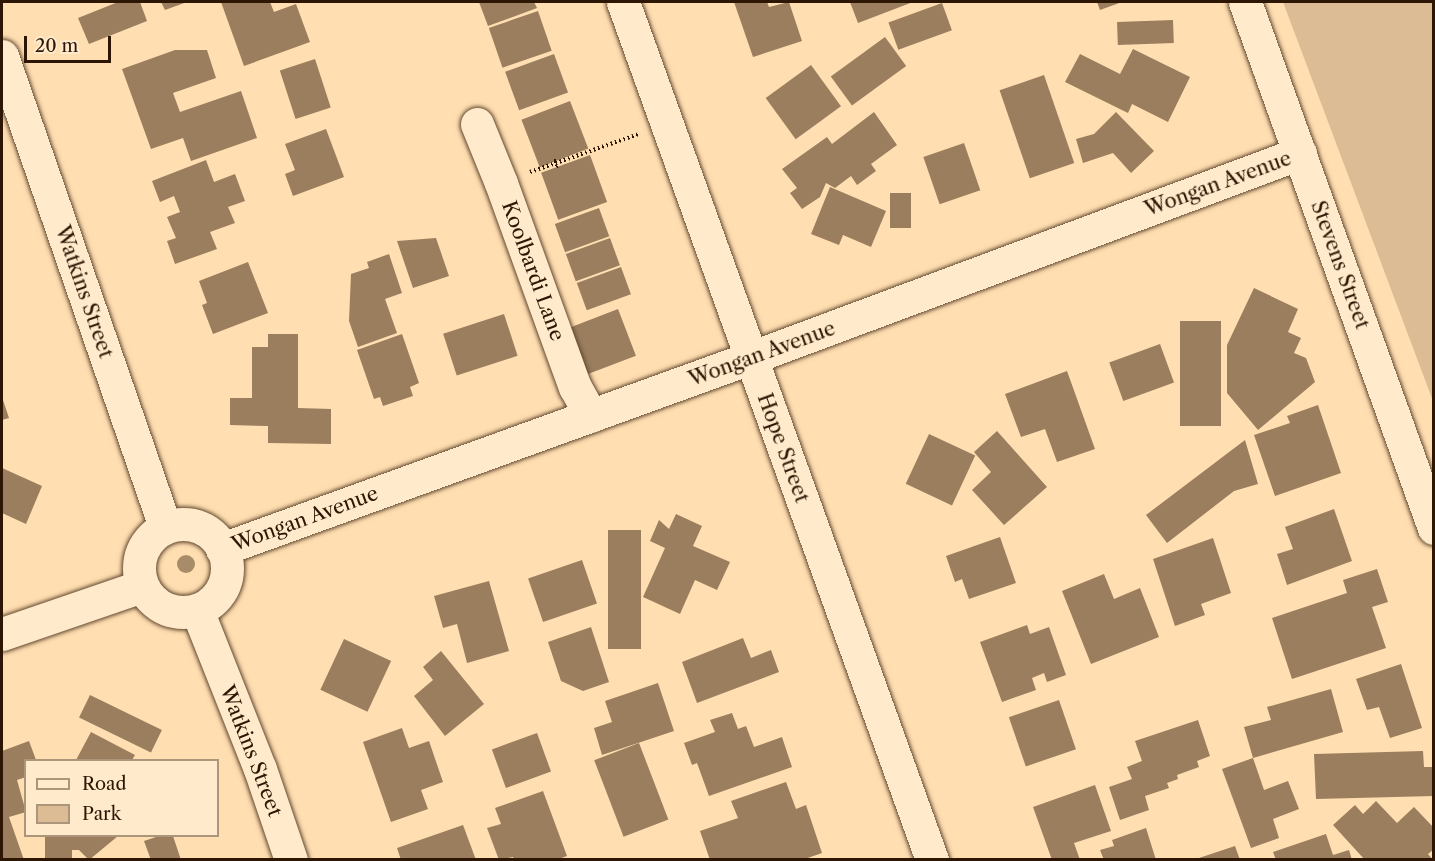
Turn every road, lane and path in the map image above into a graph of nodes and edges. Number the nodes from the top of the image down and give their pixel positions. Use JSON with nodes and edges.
{"nodes":[{"id":1,"x":623,"y":2,"type":"edge"},
{"id":2,"x":1245,"y":2,"type":"edge"},
{"id":3,"x":2,"y":56,"type":"edge"},
{"id":4,"x":7,"y":91,"type":"edge"},
{"id":5,"x":477,"y":124,"type":"dead end"},
{"id":6,"x":641,"y":134,"type":"dead end"},
{"id":7,"x":1300,"y":153,"type":"junction"},
{"id":8,"x":577,"y":156,"type":"dead end"},
{"id":9,"x":555,"y":164,"type":"junction"},
{"id":10,"x":501,"y":183,"type":"junction"},
{"id":11,"x":750,"y":358,"type":"junction"},
{"id":12,"x":591,"y":416,"type":"junction"},
{"id":13,"x":165,"y":528,"type":"junction"},
{"id":14,"x":1434,"y":528,"type":"edge"},
{"id":15,"x":222,"y":549,"type":"junction"},
{"id":16,"x":142,"y":586,"type":"junction"},
{"id":17,"x":197,"y":610,"type":"junction"},
{"id":18,"x":2,"y":634,"type":"edge"},
{"id":19,"x":291,"y":860,"type":"edge"},
{"id":20,"x":932,"y":860,"type":"edge"}],
"edges":[{"from":1,"to":11,"type":"street","name":"Hope Street"},
{"from":2,"to":7,"type":"street","name":"Stevens Street"},
{"from":3,"to":4,"type":"street","name":"Watkins Street"},
{"from":4,"to":13,"type":"street","name":"Watkins Street"},
{"from":5,"to":10,"type":"street","name":"Koolbardi Lane"},
{"from":6,"to":9,"type":"path"},
{"from":7,"to":11,"type":"street","name":"Wongan Avenue"},
{"from":7,"to":14,"type":"street","name":"Stevens Street"},
{"from":8,"to":9,"type":"path"},
{"from":9,"to":10,"type":"path"},
{"from":10,"to":12,"type":"street","name":"Koolbardi Lane"},
{"from":11,"to":12,"type":"street","name":"Wongan Avenue"},
{"from":11,"to":20,"type":"street","name":"Hope Street"},
{"from":12,"to":15,"type":"street","name":"Wongan Avenue"},
{"from":13,"to":15,"type":"street"},
{"from":13,"to":16,"type":"street"},
{"from":15,"to":17,"type":"street"},
{"from":16,"to":17,"type":"street"},
{"from":16,"to":18,"type":"street"},
{"from":17,"to":19,"type":"street","name":"Watkins Street"}]}
